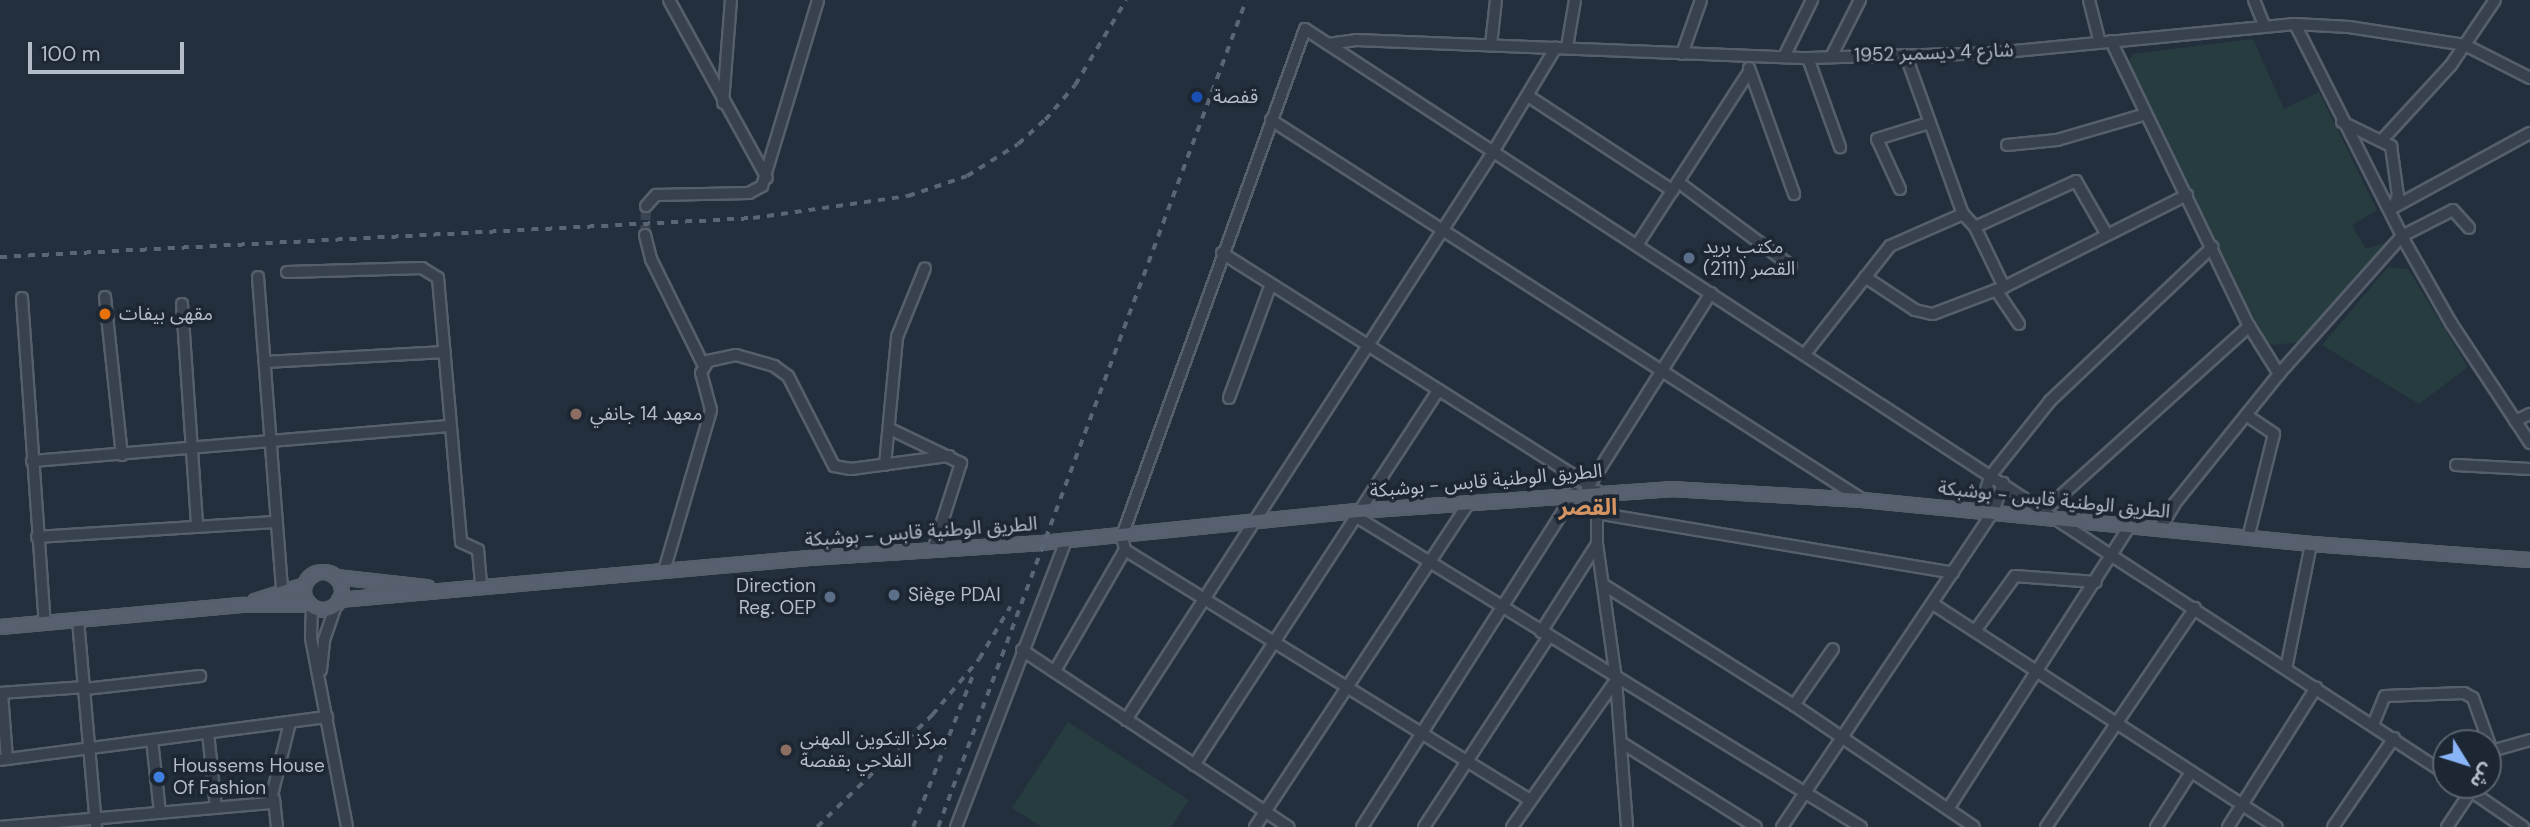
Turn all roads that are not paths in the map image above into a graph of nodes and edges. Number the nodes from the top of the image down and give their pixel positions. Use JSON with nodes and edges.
{"nodes":[{"id":1,"x":669,"y":0,"type":"edge"},
{"id":2,"x":731,"y":0,"type":"edge"},
{"id":3,"x":818,"y":0,"type":"edge"},
{"id":4,"x":1496,"y":0,"type":"edge"},
{"id":5,"x":1575,"y":0,"type":"edge"},
{"id":6,"x":1701,"y":0,"type":"edge"},
{"id":7,"x":1812,"y":0,"type":"edge"},
{"id":8,"x":1860,"y":0,"type":"edge"},
{"id":9,"x":2089,"y":0,"type":"edge"},
{"id":10,"x":2254,"y":0,"type":"edge"},
{"id":11,"x":2495,"y":0,"type":"edge"},
{"id":12,"x":2295,"y":24,"type":"junction"},
{"id":13,"x":2264,"y":25,"type":"junction"},
{"id":14,"x":2106,"y":42,"type":"junction"},
{"id":15,"x":1328,"y":44,"type":"junction"},
{"id":16,"x":2465,"y":45,"type":"junction"},
{"id":17,"x":1491,"y":46,"type":"junction"},
{"id":18,"x":1561,"y":47,"type":"junction"},
{"id":19,"x":1682,"y":54,"type":"junction"},
{"id":20,"x":1832,"y":55,"type":"junction"},
{"id":21,"x":1906,"y":56,"type":"junction"},
{"id":22,"x":1747,"y":57,"type":"junction"},
{"id":23,"x":1784,"y":57,"type":"junction"},
{"id":24,"x":1808,"y":58,"type":"junction"},
{"id":25,"x":1749,"y":72,"type":"junction"},
{"id":26,"x":2529,"y":75,"type":"edge"},
{"id":27,"x":1528,"y":96,"type":"junction"},
{"id":28,"x":723,"y":103,"type":"junction"},
{"id":29,"x":2144,"y":115,"type":"junction"},
{"id":30,"x":1271,"y":120,"type":"junction"},
{"id":31,"x":2342,"y":122,"type":"junction"},
{"id":32,"x":1929,"y":123,"type":"junction"},
{"id":33,"x":2530,"y":133,"type":"edge"},
{"id":34,"x":2383,"y":139,"type":"junction"},
{"id":35,"x":2007,"y":145,"type":"dead end"},
{"id":36,"x":1840,"y":146,"type":"dead end"},
{"id":37,"x":1493,"y":152,"type":"junction"},
{"id":38,"x":767,"y":177,"type":"junction"},
{"id":39,"x":1675,"y":187,"type":"junction"},
{"id":40,"x":1900,"y":189,"type":"dead end"},
{"id":41,"x":1794,"y":194,"type":"dead end"},
{"id":42,"x":2187,"y":195,"type":"junction"},
{"id":43,"x":646,"y":206,"type":"dead end"},
{"id":44,"x":2392,"y":209,"type":"junction"},
{"id":45,"x":1963,"y":214,"type":"junction"},
{"id":46,"x":1975,"y":227,"type":"junction"},
{"id":47,"x":2469,"y":228,"type":"dead end"},
{"id":48,"x":1441,"y":230,"type":"junction"},
{"id":49,"x":645,"y":235,"type":"tunnel mouth"},
{"id":50,"x":2107,"y":235,"type":"junction"},
{"id":51,"x":2402,"y":236,"type":"junction"},
{"id":52,"x":1637,"y":245,"type":"junction"},
{"id":53,"x":2212,"y":247,"type":"junction"},
{"id":54,"x":1222,"y":253,"type":"junction"},
{"id":55,"x":1791,"y":266,"type":"dead end"},
{"id":56,"x":925,"y":268,"type":"dead end"},
{"id":57,"x":287,"y":272,"type":"dead end"},
{"id":58,"x":258,"y":277,"type":"dead end"},
{"id":59,"x":1865,"y":277,"type":"junction"},
{"id":60,"x":1271,"y":284,"type":"junction"},
{"id":61,"x":2000,"y":288,"type":"junction"},
{"id":62,"x":1711,"y":293,"type":"junction"},
{"id":63,"x":105,"y":297,"type":"dead end"},
{"id":64,"x":22,"y":298,"type":"dead end"},
{"id":65,"x":182,"y":304,"type":"dead end"},
{"id":66,"x":2019,"y":324,"type":"dead end"},
{"id":67,"x":2249,"y":326,"type":"junction"},
{"id":68,"x":1367,"y":347,"type":"junction"},
{"id":69,"x":445,"y":352,"type":"junction"},
{"id":70,"x":1805,"y":354,"type":"junction"},
{"id":71,"x":2267,"y":357,"type":"junction"},
{"id":72,"x":265,"y":362,"type":"junction"},
{"id":73,"x":2290,"y":362,"type":"junction"},
{"id":74,"x":703,"y":364,"type":"junction"},
{"id":75,"x":1660,"y":371,"type":"junction"},
{"id":76,"x":2279,"y":374,"type":"junction"},
{"id":77,"x":1437,"y":392,"type":"junction"},
{"id":78,"x":1229,"y":398,"type":"dead end"},
{"id":79,"x":2530,"y":414,"type":"edge"},
{"id":80,"x":2246,"y":415,"type":"junction"},
{"id":81,"x":2515,"y":421,"type":"junction"},
{"id":82,"x":450,"y":426,"type":"junction"},
{"id":83,"x":890,"y":429,"type":"junction"},
{"id":84,"x":270,"y":443,"type":"junction"},
{"id":85,"x":2530,"y":443,"type":"edge"},
{"id":86,"x":194,"y":450,"type":"junction"},
{"id":87,"x":122,"y":456,"type":"junction"},
{"id":88,"x":949,"y":456,"type":"junction"},
{"id":89,"x":32,"y":461,"type":"junction"},
{"id":90,"x":885,"y":465,"type":"junction"},
{"id":91,"x":2456,"y":465,"type":"dead end"},
{"id":92,"x":2530,"y":468,"type":"edge"},
{"id":93,"x":1991,"y":475,"type":"junction"},
{"id":94,"x":2003,"y":483,"type":"junction"},
{"id":95,"x":1587,"y":491,"type":"junction"},
{"id":96,"x":1863,"y":500,"type":"junction"},
{"id":97,"x":1468,"y":504,"type":"junction"},
{"id":98,"x":2045,"y":510,"type":"junction"},
{"id":99,"x":1979,"y":511,"type":"junction"},
{"id":100,"x":1993,"y":512,"type":"junction"},
{"id":101,"x":1357,"y":513,"type":"junction"},
{"id":102,"x":1596,"y":513,"type":"junction"},
{"id":103,"x":2060,"y":520,"type":"junction"},
{"id":104,"x":274,"y":522,"type":"junction"},
{"id":105,"x":1250,"y":523,"type":"junction"},
{"id":106,"x":197,"y":525,"type":"junction"},
{"id":107,"x":2130,"y":525,"type":"junction"},
{"id":108,"x":2160,"y":530,"type":"junction"},
{"id":109,"x":1122,"y":536,"type":"junction"},
{"id":110,"x":37,"y":537,"type":"junction"},
{"id":111,"x":2248,"y":538,"type":"junction"},
{"id":112,"x":1066,"y":541,"type":"junction"},
{"id":113,"x":1597,"y":544,"type":"junction"},
{"id":114,"x":2311,"y":544,"type":"junction"},
{"id":115,"x":933,"y":550,"type":"junction"},
{"id":116,"x":1125,"y":550,"type":"junction"},
{"id":117,"x":2115,"y":555,"type":"junction"},
{"id":118,"x":2530,"y":559,"type":"edge"},
{"id":119,"x":1431,"y":561,"type":"junction"},
{"id":120,"x":664,"y":571,"type":"junction"},
{"id":121,"x":1953,"y":573,"type":"junction"},
{"id":122,"x":336,"y":577,"type":"junction"},
{"id":123,"x":2096,"y":582,"type":"junction"},
{"id":124,"x":305,"y":585,"type":"junction"},
{"id":125,"x":1604,"y":585,"type":"junction"},
{"id":126,"x":481,"y":587,"type":"junction"},
{"id":127,"x":445,"y":589,"type":"junction"},
{"id":128,"x":282,"y":592,"type":"junction"},
{"id":129,"x":1201,"y":597,"type":"junction"},
{"id":130,"x":338,"y":601,"type":"junction"},
{"id":131,"x":1933,"y":604,"type":"junction"},
{"id":132,"x":244,"y":605,"type":"junction"},
{"id":133,"x":311,"y":606,"type":"junction"},
{"id":134,"x":2195,"y":608,"type":"junction"},
{"id":135,"x":1503,"y":609,"type":"junction"},
{"id":136,"x":78,"y":620,"type":"junction"},
{"id":137,"x":46,"y":623,"type":"junction"},
{"id":138,"x":0,"y":627,"type":"edge"},
{"id":139,"x":1975,"y":631,"type":"junction"},
{"id":140,"x":1545,"y":634,"type":"junction"},
{"id":141,"x":1273,"y":641,"type":"junction"},
{"id":142,"x":1833,"y":649,"type":"dead end"},
{"id":143,"x":1022,"y":650,"type":"junction"},
{"id":144,"x":2286,"y":669,"type":"junction"},
{"id":145,"x":1056,"y":670,"type":"junction"},
{"id":146,"x":2038,"y":670,"type":"junction"},
{"id":147,"x":200,"y":676,"type":"dead end"},
{"id":148,"x":1616,"y":676,"type":"junction"},
{"id":149,"x":321,"y":680,"type":"junction"},
{"id":150,"x":85,"y":688,"type":"junction"},
{"id":151,"x":1347,"y":688,"type":"junction"},
{"id":152,"x":2316,"y":688,"type":"junction"},
{"id":153,"x":1,"y":693,"type":"edge"},
{"id":154,"x":1794,"y":705,"type":"junction"},
{"id":155,"x":327,"y":717,"type":"junction"},
{"id":156,"x":1126,"y":720,"type":"junction"},
{"id":157,"x":290,"y":722,"type":"junction"},
{"id":158,"x":2116,"y":725,"type":"junction"},
{"id":159,"x":2373,"y":725,"type":"junction"},
{"id":160,"x":2483,"y":729,"type":"edge"},
{"id":161,"x":208,"y":733,"type":"junction"},
{"id":162,"x":1422,"y":733,"type":"junction"},
{"id":163,"x":1842,"y":736,"type":"junction"},
{"id":164,"x":2394,"y":738,"type":"junction"},
{"id":165,"x":152,"y":740,"type":"junction"},
{"id":166,"x":2530,"y":740,"type":"edge"},
{"id":167,"x":1622,"y":743,"type":"junction"},
{"id":168,"x":91,"y":748,"type":"junction"},
{"id":169,"x":2502,"y":748,"type":"edge"},
{"id":170,"x":4,"y":759,"type":"edge"},
{"id":171,"x":1468,"y":760,"type":"junction"},
{"id":172,"x":2432,"y":760,"type":"edge"},
{"id":173,"x":1194,"y":765,"type":"junction"},
{"id":174,"x":2191,"y":772,"type":"junction"},
{"id":175,"x":1805,"y":791,"type":"junction"},
{"id":176,"x":274,"y":799,"type":"junction"},
{"id":177,"x":2461,"y":799,"type":"edge"},
{"id":178,"x":2482,"y":799,"type":"edge"},
{"id":179,"x":1530,"y":800,"type":"junction"},
{"id":180,"x":2242,"y":804,"type":"junction"},
{"id":181,"x":216,"y":808,"type":"junction"},
{"id":182,"x":1948,"y":809,"type":"junction"},
{"id":183,"x":160,"y":813,"type":"junction"},
{"id":184,"x":1265,"y":813,"type":"junction"},
{"id":185,"x":96,"y":823,"type":"edge"},
{"id":186,"x":0,"y":827,"type":"edge"},
{"id":187,"x":277,"y":827,"type":"edge"},
{"id":188,"x":347,"y":827,"type":"edge"},
{"id":189,"x":956,"y":827,"type":"edge"},
{"id":190,"x":1255,"y":827,"type":"edge"},
{"id":191,"x":1287,"y":827,"type":"edge"},
{"id":192,"x":1362,"y":827,"type":"edge"},
{"id":193,"x":1424,"y":827,"type":"edge"},
{"id":194,"x":1513,"y":827,"type":"edge"},
{"id":195,"x":1627,"y":827,"type":"edge"},
{"id":196,"x":1756,"y":827,"type":"edge"},
{"id":197,"x":1782,"y":827,"type":"edge"},
{"id":198,"x":1861,"y":827,"type":"edge"},
{"id":199,"x":1974,"y":827,"type":"edge"},
{"id":200,"x":2046,"y":827,"type":"edge"},
{"id":201,"x":2156,"y":827,"type":"edge"},
{"id":202,"x":2228,"y":827,"type":"edge"},
{"id":203,"x":2277,"y":827,"type":"edge"},
{"id":204,"x":2333,"y":827,"type":"edge"},
{"id":205,"x":2447,"y":827,"type":"edge"},
{"id":206,"x":2523,"y":827,"type":"edge"}],
"edges":[{"from":1,"to":28,"type":"street"},
{"from":2,"to":28,"type":"street"},
{"from":3,"to":38,"type":"street"},
{"from":4,"to":17,"type":"street"},
{"from":5,"to":18,"type":"street"},
{"from":6,"to":19,"type":"street"},
{"from":7,"to":23,"type":"street"},
{"from":8,"to":20,"type":"street"},
{"from":9,"to":14,"type":"street"},
{"from":10,"to":13,"type":"street"},
{"from":11,"to":16,"type":"street"},
{"from":12,"to":13,"type":"street","name":"شارع 4 ديسمبر 1952"},
{"from":12,"to":16,"type":"street","name":"شارع 4 ديسمبر 1952"},
{"from":12,"to":31,"type":"street"},
{"from":13,"to":14,"type":"street","name":"شارع 4 ديسمبر 1952"},
{"from":14,"to":21,"type":"street","name":"شارع 4 ديسمبر 1952"},
{"from":14,"to":29,"type":"street"},
{"from":15,"to":17,"type":"street","name":"شارع 4 ديسمبر 1952"},
{"from":15,"to":30,"type":"street"},
{"from":15,"to":37,"type":"street"},
{"from":16,"to":26,"type":"street","name":"شارع 4 ديسمبر 1952"},
{"from":16,"to":34,"type":"street"},
{"from":17,"to":18,"type":"street","name":"شارع 4 ديسمبر 1952"},
{"from":18,"to":19,"type":"street","name":"شارع 4 ديسمبر 1952"},
{"from":18,"to":27,"type":"street"},
{"from":19,"to":22,"type":"street","name":"شارع 4 ديسمبر 1952"},
{"from":20,"to":21,"type":"street","name":"شارع 4 ديسمبر 1952"},
{"from":20,"to":24,"type":"street","name":"شارع 4 ديسمبر 1952"},
{"from":21,"to":32,"type":"street"},
{"from":22,"to":23,"type":"street","name":"شارع 4 ديسمبر 1952"},
{"from":22,"to":25,"type":"street"},
{"from":23,"to":24,"type":"street","name":"شارع 4 ديسمبر 1952"},
{"from":24,"to":36,"type":"street"},
{"from":25,"to":39,"type":"street"},
{"from":25,"to":41,"type":"street"},
{"from":27,"to":37,"type":"street"},
{"from":27,"to":39,"type":"street"},
{"from":28,"to":38,"type":"street"},
{"from":29,"to":35,"type":"street"},
{"from":29,"to":42,"type":"street"},
{"from":30,"to":48,"type":"street"},
{"from":30,"to":54,"type":"street"},
{"from":31,"to":34,"type":"street"},
{"from":31,"to":44,"type":"street"},
{"from":32,"to":40,"type":"street"},
{"from":32,"to":45,"type":"street"},
{"from":33,"to":44,"type":"street"},
{"from":34,"to":44,"type":"street"},
{"from":37,"to":48,"type":"street"},
{"from":37,"to":52,"type":"street"},
{"from":38,"to":43,"type":"street"},
{"from":39,"to":52,"type":"street"},
{"from":39,"to":55,"type":"street"},
{"from":42,"to":50,"type":"street"},
{"from":42,"to":53,"type":"street"},
{"from":44,"to":51,"type":"street"},
{"from":45,"to":46,"type":"street"},
{"from":45,"to":59,"type":"street"},
{"from":46,"to":50,"type":"street"},
{"from":46,"to":61,"type":"street"},
{"from":47,"to":51,"type":"street"},
{"from":48,"to":68,"type":"street"},
{"from":48,"to":75,"type":"street"},
{"from":49,"to":74,"type":"street"},
{"from":50,"to":61,"type":"street"},
{"from":51,"to":73,"type":"street"},
{"from":51,"to":81,"type":"street"},
{"from":52,"to":62,"type":"street"},
{"from":53,"to":67,"type":"street"},
{"from":53,"to":93,"type":"street"},
{"from":54,"to":60,"type":"street"},
{"from":54,"to":109,"type":"street"},
{"from":56,"to":83,"type":"street"},
{"from":57,"to":69,"type":"street"},
{"from":58,"to":72,"type":"street"},
{"from":59,"to":61,"type":"street"},
{"from":59,"to":70,"type":"street"},
{"from":60,"to":68,"type":"street"},
{"from":60,"to":78,"type":"street"},
{"from":61,"to":66,"type":"street"},
{"from":62,"to":70,"type":"street"},
{"from":62,"to":75,"type":"street"},
{"from":63,"to":87,"type":"street"},
{"from":64,"to":89,"type":"street"},
{"from":65,"to":86,"type":"street"},
{"from":67,"to":71,"type":"street"},
{"from":67,"to":98,"type":"street"},
{"from":68,"to":77,"type":"street"},
{"from":68,"to":105,"type":"street"},
{"from":69,"to":72,"type":"street"},
{"from":69,"to":82,"type":"street"},
{"from":70,"to":93,"type":"street"},
{"from":71,"to":73,"type":"street"},
{"from":71,"to":76,"type":"street"},
{"from":72,"to":84,"type":"street"},
{"from":73,"to":76,"type":"street"},
{"from":74,"to":90,"type":"street"},
{"from":74,"to":120,"type":"street"},
{"from":75,"to":95,"type":"street"},
{"from":75,"to":96,"type":"street"},
{"from":76,"to":80,"type":"street"},
{"from":77,"to":95,"type":"street"},
{"from":77,"to":101,"type":"street"},
{"from":79,"to":81,"type":"street"},
{"from":80,"to":108,"type":"street"},
{"from":80,"to":111,"type":"street"},
{"from":81,"to":85,"type":"street"},
{"from":82,"to":84,"type":"street"},
{"from":82,"to":126,"type":"street"},
{"from":83,"to":88,"type":"street"},
{"from":83,"to":90,"type":"street"},
{"from":84,"to":86,"type":"street"},
{"from":84,"to":104,"type":"street"},
{"from":86,"to":87,"type":"street"},
{"from":86,"to":106,"type":"street"},
{"from":87,"to":89,"type":"street"},
{"from":88,"to":90,"type":"street"},
{"from":88,"to":115,"type":"street"},
{"from":89,"to":110,"type":"street"},
{"from":91,"to":92,"type":"street"},
{"from":93,"to":94,"type":"street"},
{"from":93,"to":99,"type":"street"},
{"from":94,"to":98,"type":"street"},
{"from":94,"to":100,"type":"street"},
{"from":95,"to":96,"type":"main road","name":"الطريق الوطنية قابس - بوشبكة"},
{"from":95,"to":97,"type":"main road","name":"الطريق الوطنية قابس - بوشبكة"},
{"from":95,"to":102,"type":"street"},
{"from":95,"to":135,"type":"street"},
{"from":96,"to":99,"type":"main road","name":"الطريق الوطنية قابس - بوشبكة"},
{"from":97,"to":101,"type":"main road","name":"الطريق الوطنية قابس - بوشبكة"},
{"from":97,"to":119,"type":"street"},
{"from":98,"to":103,"type":"street"},
{"from":99,"to":100,"type":"main road","name":"الطريق الوطنية قابس - بوشبكة"},
{"from":100,"to":103,"type":"main road","name":"الطريق الوطنية قابس - بوشبكة"},
{"from":100,"to":121,"type":"street"},
{"from":101,"to":105,"type":"main road","name":"الطريق الوطنية قابس - بوشبكة"},
{"from":101,"to":119,"type":"street"},
{"from":101,"to":141,"type":"street"},
{"from":102,"to":113,"type":"street"},
{"from":102,"to":121,"type":"street"},
{"from":103,"to":107,"type":"main road","name":"الطريق الوطنية قابس - بوشبكة"},
{"from":103,"to":117,"type":"street"},
{"from":104,"to":106,"type":"street"},
{"from":104,"to":128,"type":"street"},
{"from":105,"to":109,"type":"main road","name":"الطريق الوطنية قابس - بوشبكة"},
{"from":105,"to":129,"type":"street"},
{"from":106,"to":110,"type":"street"},
{"from":107,"to":108,"type":"main road","name":"الطريق الوطنية قابس - بوشبكة"},
{"from":107,"to":117,"type":"street"},
{"from":108,"to":111,"type":"main road","name":"الطريق الوطنية قابس - بوشبكة"},
{"from":109,"to":112,"type":"main road","name":"الطريق الوطنية قابس - بوشبكة"},
{"from":109,"to":116,"type":"street"},
{"from":110,"to":137,"type":"street"},
{"from":111,"to":114,"type":"main road","name":"الطريق الوطنية قابس - بوشبكة"},
{"from":112,"to":115,"type":"main road","name":"الطريق الوطنية قابس - بوشبكة"},
{"from":112,"to":143,"type":"street"},
{"from":113,"to":125,"type":"street"},
{"from":113,"to":140,"type":"street"},
{"from":114,"to":118,"type":"main road","name":"الطريق الوطنية قابس - بوشبكة"},
{"from":114,"to":144,"type":"street"},
{"from":115,"to":120,"type":"main road","name":"الطريق الوطنية قابس - بوشبكة"},
{"from":116,"to":129,"type":"street"},
{"from":116,"to":145,"type":"street"},
{"from":117,"to":123,"type":"street"},
{"from":117,"to":134,"type":"street"},
{"from":119,"to":135,"type":"street"},
{"from":119,"to":151,"type":"street"},
{"from":120,"to":126,"type":"main road","name":"الطريق الوطنية قابس - بوشبكة"},
{"from":121,"to":131,"type":"street"},
{"from":122,"to":124,"type":"main road"},
{"from":122,"to":127,"type":"main road","name":"الطريق الوطنية قابس - بوشبكة"},
{"from":122,"to":130,"type":"main road"},
{"from":123,"to":139,"type":"street"},
{"from":123,"to":146,"type":"street"},
{"from":124,"to":128,"type":"main road"},
{"from":124,"to":133,"type":"main road"},
{"from":125,"to":148,"type":"street"},
{"from":125,"to":154,"type":"street"},
{"from":126,"to":127,"type":"main road","name":"الطريق الوطنية قابس - بوشبكة"},
{"from":127,"to":130,"type":"main road","name":"الطريق الوطنية قابس - بوشبكة"},
{"from":128,"to":132,"type":"main road"},
{"from":129,"to":141,"type":"street"},
{"from":129,"to":156,"type":"street"},
{"from":130,"to":133,"type":"main road"},
{"from":130,"to":149,"type":"street"},
{"from":131,"to":139,"type":"street"},
{"from":131,"to":163,"type":"street"},
{"from":132,"to":133,"type":"main road"},
{"from":132,"to":136,"type":"main road"},
{"from":133,"to":149,"type":"street"},
{"from":134,"to":144,"type":"street"},
{"from":134,"to":158,"type":"street"},
{"from":135,"to":140,"type":"street"},
{"from":135,"to":162,"type":"street"},
{"from":136,"to":137,"type":"main road"},
{"from":136,"to":150,"type":"street"},
{"from":137,"to":138,"type":"main road"},
{"from":139,"to":146,"type":"street"},
{"from":140,"to":148,"type":"street"},
{"from":140,"to":171,"type":"street"},
{"from":141,"to":151,"type":"street"},
{"from":141,"to":173,"type":"street"},
{"from":142,"to":154,"type":"street"},
{"from":143,"to":145,"type":"street"},
{"from":143,"to":189,"type":"street"},
{"from":144,"to":152,"type":"street"},
{"from":145,"to":156,"type":"street"},
{"from":146,"to":158,"type":"street"},
{"from":146,"to":182,"type":"street"},
{"from":147,"to":150,"type":"street"},
{"from":148,"to":167,"type":"street"},
{"from":148,"to":175,"type":"street"},
{"from":148,"to":179,"type":"street"},
{"from":149,"to":155,"type":"street"},
{"from":150,"to":153,"type":"street"},
{"from":150,"to":168,"type":"street"},
{"from":151,"to":162,"type":"street"},
{"from":151,"to":184,"type":"street"},
{"from":152,"to":159,"type":"street"},
{"from":152,"to":180,"type":"street"},
{"from":153,"to":170,"type":"street"},
{"from":154,"to":163,"type":"street"},
{"from":155,"to":157,"type":"street"},
{"from":155,"to":188,"type":"street"},
{"from":156,"to":173,"type":"street"},
{"from":157,"to":161,"type":"street"},
{"from":157,"to":176,"type":"street"},
{"from":158,"to":174,"type":"street"},
{"from":158,"to":200,"type":"street"},
{"from":159,"to":160,"type":"street"},
{"from":159,"to":164,"type":"street"},
{"from":161,"to":165,"type":"street"},
{"from":161,"to":181,"type":"street"},
{"from":162,"to":171,"type":"street"},
{"from":162,"to":192,"type":"street"},
{"from":163,"to":175,"type":"street"},
{"from":163,"to":182,"type":"street"},
{"from":164,"to":172,"type":"street"},
{"from":164,"to":204,"type":"street"},
{"from":165,"to":168,"type":"street"},
{"from":165,"to":183,"type":"street"},
{"from":166,"to":169,"type":"street"},
{"from":167,"to":195,"type":"street"},
{"from":167,"to":196,"type":"street"},
{"from":168,"to":170,"type":"street"},
{"from":168,"to":185,"type":"street"},
{"from":171,"to":179,"type":"street"},
{"from":171,"to":193,"type":"street"},
{"from":173,"to":184,"type":"street"},
{"from":174,"to":180,"type":"street"},
{"from":174,"to":201,"type":"street"},
{"from":175,"to":197,"type":"street"},
{"from":175,"to":198,"type":"street"},
{"from":176,"to":181,"type":"street"},
{"from":176,"to":187,"type":"street"},
{"from":177,"to":205,"type":"street"},
{"from":178,"to":206,"type":"street"},
{"from":179,"to":194,"type":"street"},
{"from":180,"to":202,"type":"street"},
{"from":180,"to":203,"type":"street"},
{"from":181,"to":183,"type":"street"},
{"from":182,"to":199,"type":"street"},
{"from":183,"to":185,"type":"street"},
{"from":184,"to":190,"type":"street"},
{"from":184,"to":191,"type":"street"},
{"from":185,"to":186,"type":"street"}]}
